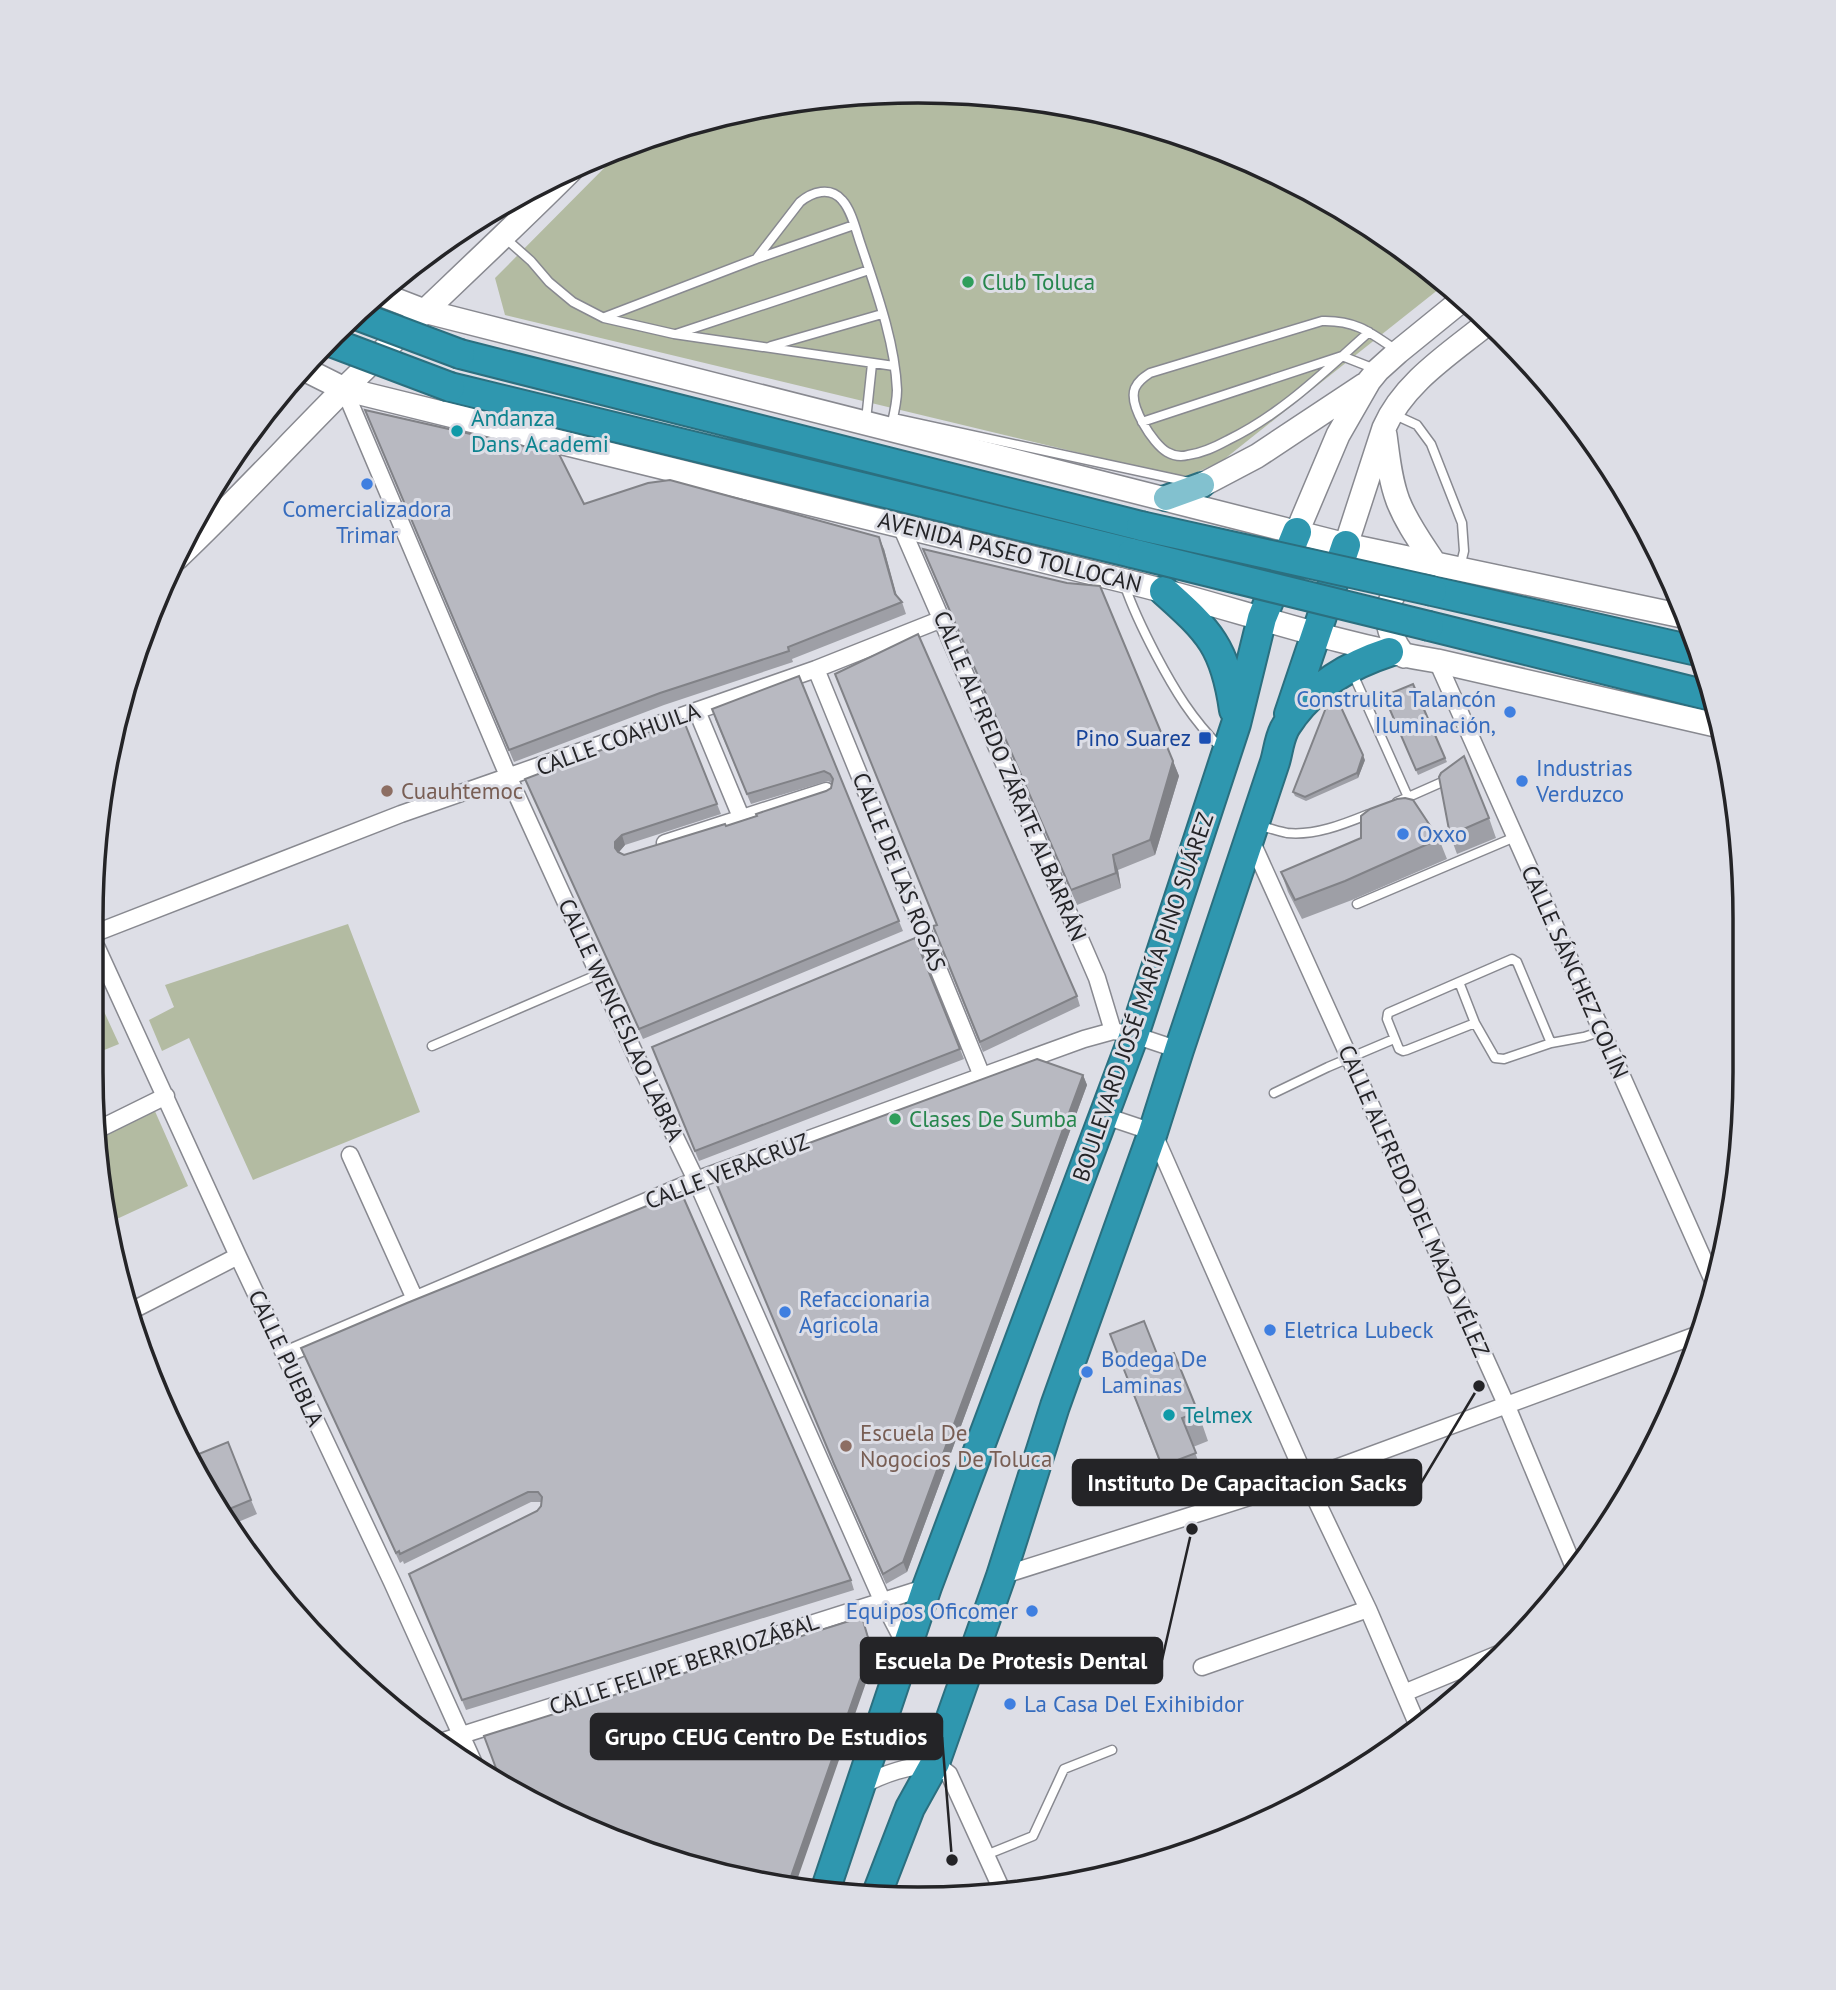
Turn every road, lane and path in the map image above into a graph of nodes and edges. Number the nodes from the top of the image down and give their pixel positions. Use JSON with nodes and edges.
{"nodes":[{"id":1,"x":549,"y":192,"type":"edge"},
{"id":2,"x":854,"y":225,"type":"junction"},
{"id":3,"x":504,"y":237,"type":"junction"},
{"id":4,"x":755,"y":259,"type":"junction"},
{"id":5,"x":869,"y":270,"type":"junction"},
{"id":6,"x":389,"y":298,"type":"edge"},
{"id":7,"x":1455,"y":305,"type":"edge"},
{"id":8,"x":424,"y":311,"type":"junction"},
{"id":9,"x":882,"y":314,"type":"junction"},
{"id":10,"x":604,"y":318,"type":"junction"},
{"id":11,"x":366,"y":319,"type":"edge"},
{"id":12,"x":1480,"y":329,"type":"edge"},
{"id":13,"x":1369,"y":332,"type":"junction"},
{"id":14,"x":674,"y":334,"type":"junction"},
{"id":15,"x":339,"y":345,"type":"edge"},
{"id":16,"x":766,"y":347,"type":"junction"},
{"id":17,"x":1398,"y":352,"type":"junction"},
{"id":18,"x":1342,"y":356,"type":"junction"},
{"id":19,"x":872,"y":364,"type":"junction"},
{"id":20,"x":894,"y":366,"type":"junction"},
{"id":21,"x":312,"y":373,"type":"edge"},
{"id":22,"x":1374,"y":376,"type":"junction"},
{"id":23,"x":344,"y":389,"type":"junction"},
{"id":24,"x":1387,"y":421,"type":"junction"},
{"id":25,"x":1142,"y":422,"type":"junction"},
{"id":26,"x":866,"y":423,"type":"junction"},
{"id":27,"x":892,"y":424,"type":"junction"},
{"id":28,"x":1202,"y":485,"type":"junction"},
{"id":29,"x":1166,"y":498,"type":"junction"},
{"id":30,"x":231,"y":506,"type":"junction"},
{"id":31,"x":1203,"y":510,"type":"junction"},
{"id":32,"x":211,"y":513,"type":"edge"},
{"id":33,"x":900,"y":524,"type":"junction"},
{"id":34,"x":1297,"y":532,"type":"junction"},
{"id":35,"x":198,"y":538,"type":"edge"},
{"id":36,"x":1346,"y":545,"type":"junction"},
{"id":37,"x":1444,"y":573,"type":"junction"},
{"id":38,"x":1123,"y":580,"type":"junction"},
{"id":39,"x":1164,"y":590,"type":"junction"},
{"id":40,"x":1192,"y":598,"type":"junction"},
{"id":41,"x":1674,"y":615,"type":"edge"},
{"id":42,"x":1262,"y":618,"type":"junction"},
{"id":43,"x":942,"y":619,"type":"junction"},
{"id":44,"x":1317,"y":635,"type":"junction"},
{"id":45,"x":1687,"y":648,"type":"edge"},
{"id":46,"x":1397,"y":654,"type":"junction"},
{"id":47,"x":1437,"y":661,"type":"junction"},
{"id":48,"x":816,"y":668,"type":"junction"},
{"id":49,"x":1350,"y":668,"type":"junction"},
{"id":50,"x":1701,"y":694,"type":"edge"},
{"id":51,"x":698,"y":711,"type":"junction"},
{"id":52,"x":1709,"y":723,"type":"edge"},
{"id":53,"x":1236,"y":724,"type":"junction"},
{"id":54,"x":1284,"y":730,"type":"junction"},
{"id":55,"x":1226,"y":752,"type":"junction"},
{"id":56,"x":1458,"y":775,"type":"edge"},
{"id":57,"x":509,"y":778,"type":"junction"},
{"id":58,"x":826,"y":791,"type":"edge"},
{"id":59,"x":1408,"y":797,"type":"junction"},
{"id":60,"x":741,"y":817,"type":"junction"},
{"id":61,"x":1252,"y":831,"type":"junction"},
{"id":62,"x":1515,"y":837,"type":"junction"},
{"id":63,"x":654,"y":846,"type":"edge"},
{"id":64,"x":1357,"y":904,"type":"dead end"},
{"id":65,"x":103,"y":930,"type":"edge"},
{"id":66,"x":103,"y":961,"type":"edge"},
{"id":67,"x":599,"y":974,"type":"junction"},
{"id":68,"x":1459,"y":982,"type":"junction"},
{"id":69,"x":1475,"y":1023,"type":"junction"},
{"id":70,"x":1602,"y":1031,"type":"junction"},
{"id":71,"x":1124,"y":1033,"type":"junction"},
{"id":72,"x":1394,"y":1039,"type":"junction"},
{"id":73,"x":1551,"y":1043,"type":"junction"},
{"id":74,"x":432,"y":1046,"type":"dead end"},
{"id":75,"x":1179,"y":1050,"type":"junction"},
{"id":76,"x":1349,"y":1058,"type":"junction"},
{"id":77,"x":982,"y":1076,"type":"junction"},
{"id":78,"x":1275,"y":1093,"type":"dead end"},
{"id":79,"x":166,"y":1096,"type":"junction"},
{"id":80,"x":1105,"y":1116,"type":"junction"},
{"id":81,"x":105,"y":1126,"type":"edge"},
{"id":82,"x":1153,"y":1132,"type":"junction"},
{"id":83,"x":350,"y":1155,"type":"dead end"},
{"id":84,"x":696,"y":1180,"type":"junction"},
{"id":85,"x":238,"y":1256,"type":"junction"},
{"id":86,"x":1708,"y":1270,"type":"edge"},
{"id":87,"x":415,"y":1299,"type":"junction"},
{"id":88,"x":138,"y":1307,"type":"edge"},
{"id":89,"x":1688,"y":1339,"type":"edge"},
{"id":90,"x":285,"y":1355,"type":"junction"},
{"id":91,"x":1506,"y":1404,"type":"junction"},
{"id":92,"x":1306,"y":1479,"type":"junction"},
{"id":93,"x":1570,"y":1559,"type":"edge"},
{"id":94,"x":410,"y":1574,"type":"edge"},
{"id":95,"x":1001,"y":1576,"type":"junction"},
{"id":96,"x":392,"y":1582,"type":"junction"},
{"id":97,"x":927,"y":1587,"type":"junction"},
{"id":98,"x":882,"y":1600,"type":"junction"},
{"id":99,"x":1368,"y":1609,"type":"junction"},
{"id":100,"x":907,"y":1648,"type":"junction"},
{"id":101,"x":1479,"y":1662,"type":"edge"},
{"id":102,"x":1202,"y":1667,"type":"dead end"},
{"id":103,"x":1404,"y":1693,"type":"junction"},
{"id":104,"x":1414,"y":1718,"type":"edge"},
{"id":105,"x":462,"y":1735,"type":"junction"},
{"id":106,"x":451,"y":1739,"type":"edge"},
{"id":107,"x":1112,"y":1750,"type":"dead end"},
{"id":108,"x":469,"y":1752,"type":"edge"},
{"id":109,"x":936,"y":1763,"type":"junction"},
{"id":110,"x":859,"y":1787,"type":"junction"},
{"id":111,"x":986,"y":1855,"type":"junction"},
{"id":112,"x":828,"y":1882,"type":"edge"},
{"id":113,"x":998,"y":1882,"type":"edge"},
{"id":114,"x":880,"y":1886,"type":"edge"}],
"edges":[{"from":1,"to":3,"type":"main road"},
{"from":2,"to":4,"type":"lane"},
{"from":2,"to":4,"type":"lane"},
{"from":2,"to":5,"type":"lane"},
{"from":3,"to":8,"type":"main road"},
{"from":3,"to":10,"type":"lane"},
{"from":4,"to":10,"type":"lane"},
{"from":5,"to":9,"type":"lane"},
{"from":5,"to":14,"type":"lane"},
{"from":6,"to":8,"type":"main road"},
{"from":7,"to":17,"type":"main road","name":"BOULEVARD JOSÉ MARÍA PINO SUÁREZ"},
{"from":8,"to":23,"type":"main road"},
{"from":8,"to":26,"type":"main road"},
{"from":9,"to":16,"type":"lane"},
{"from":9,"to":20,"type":"lane"},
{"from":10,"to":14,"type":"lane"},
{"from":11,"to":37,"type":"highway","bridge":true},
{"from":12,"to":24,"type":"main road"},
{"from":13,"to":17,"type":"lane"},
{"from":13,"to":18,"type":"lane"},
{"from":13,"to":25,"type":"lane"},
{"from":14,"to":16,"type":"lane"},
{"from":15,"to":50,"type":"highway","name":"AVENIDA PASEO TOLLOCAN","bridge":true},
{"from":16,"to":19,"type":"lane"},
{"from":17,"to":22,"type":"main road","name":"BOULEVARD JOSÉ MARÍA PINO SUÁREZ"},
{"from":18,"to":22,"type":"lane"},
{"from":18,"to":25,"type":"lane"},
{"from":18,"to":25,"type":"lane"},
{"from":19,"to":20,"type":"lane"},
{"from":19,"to":26,"type":"lane"},
{"from":20,"to":27,"type":"lane"},
{"from":21,"to":23,"type":"main road","name":"AVENIDA PASEO TOLLOCAN"},
{"from":22,"to":28,"type":"main road"},
{"from":22,"to":34,"type":"main road","name":"BOULEVARD JOSÉ MARÍA PINO SUÁREZ"},
{"from":23,"to":30,"type":"main road"},
{"from":23,"to":33,"type":"main road","name":"AVENIDA PASEO TOLLOCAN"},
{"from":23,"to":57,"type":"street","name":"CALLE WENCESLAO LABRA"},
{"from":24,"to":36,"type":"main road"},
{"from":24,"to":37,"type":"main road"},
{"from":24,"to":37,"type":"lane"},
{"from":26,"to":27,"type":"main road"},
{"from":27,"to":28,"type":"lane"},
{"from":27,"to":29,"type":"main road"},
{"from":28,"to":29,"type":"main road"},
{"from":29,"to":31,"type":"main road"},
{"from":30,"to":32,"type":"street"},
{"from":30,"to":35,"type":"main road"},
{"from":31,"to":34,"type":"main road"},
{"from":31,"to":40,"type":"main road"},
{"from":33,"to":38,"type":"main road","name":"AVENIDA PASEO TOLLOCAN"},
{"from":33,"to":43,"type":"street","name":"CALLE ALFREDO ZÁRATE ALBARRÁN"},
{"from":34,"to":36,"type":"main road"},
{"from":34,"to":42,"type":"highway","name":"BOULEVARD JOSÉ MARÍA PINO SUÁREZ"},
{"from":36,"to":37,"type":"main road"},
{"from":36,"to":44,"type":"highway"},
{"from":37,"to":41,"type":"main road"},
{"from":37,"to":45,"type":"highway"},
{"from":37,"to":46,"type":"main road"},
{"from":38,"to":39,"type":"main road","name":"AVENIDA PASEO TOLLOCAN"},
{"from":38,"to":55,"type":"lane"},
{"from":39,"to":40,"type":"main road","name":"AVENIDA PASEO TOLLOCAN"},
{"from":39,"to":53,"type":"highway"},
{"from":40,"to":42,"type":"main road","name":"AVENIDA PASEO TOLLOCAN"},
{"from":42,"to":44,"type":"main road","name":"AVENIDA PASEO TOLLOCAN"},
{"from":42,"to":53,"type":"highway","name":"BOULEVARD JOSÉ MARÍA PINO SUÁREZ"},
{"from":43,"to":48,"type":"street","name":"CALLE COAHUILA"},
{"from":43,"to":71,"type":"street","name":"CALLE ALFREDO ZÁRATE ALBARRÁN"},
{"from":44,"to":46,"type":"main road","name":"AVENIDA PASEO TOLLOCAN"},
{"from":44,"to":54,"type":"highway"},
{"from":46,"to":47,"type":"main road","name":"AVENIDA PASEO TOLLOCAN"},
{"from":46,"to":49,"type":"highway"},
{"from":47,"to":52,"type":"main road","name":"AVENIDA PASEO TOLLOCAN"},
{"from":47,"to":62,"type":"street","name":"CALLE SÁNCHEZ COLÍN"},
{"from":48,"to":51,"type":"street","name":"CALLE COAHUILA"},
{"from":48,"to":77,"type":"street","name":"CALLE DE LAS ROSAS"},
{"from":49,"to":54,"type":"highway"},
{"from":49,"to":59,"type":"lane"},
{"from":51,"to":57,"type":"street","name":"CALLE COAHUILA"},
{"from":51,"to":60,"type":"street"},
{"from":53,"to":55,"type":"highway","name":"BOULEVARD JOSÉ MARÍA PINO SUÁREZ"},
{"from":54,"to":61,"type":"highway"},
{"from":55,"to":71,"type":"highway","name":"BOULEVARD JOSÉ MARÍA PINO SUÁREZ"},
{"from":56,"to":59,"type":"lane"},
{"from":57,"to":65,"type":"street","name":"CALLE COAHUILA"},
{"from":57,"to":67,"type":"street","name":"CALLE WENCESLAO LABRA"},
{"from":58,"to":60,"type":"street"},
{"from":59,"to":61,"type":"lane"},
{"from":60,"to":63,"type":"street"},
{"from":61,"to":75,"type":"highway"},
{"from":61,"to":76,"type":"street","name":"CALLE ALFREDO DEL MAZO VÉLEZ"},
{"from":62,"to":64,"type":"lane"},
{"from":62,"to":70,"type":"street","name":"CALLE SÁNCHEZ COLÍN"},
{"from":66,"to":79,"type":"street","name":"CALLE PUEBLA"},
{"from":67,"to":74,"type":"lane"},
{"from":67,"to":84,"type":"street","name":"CALLE WENCESLAO LABRA"},
{"from":68,"to":69,"type":"lane"},
{"from":68,"to":72,"type":"lane"},
{"from":68,"to":73,"type":"lane"},
{"from":69,"to":72,"type":"lane"},
{"from":69,"to":73,"type":"lane"},
{"from":70,"to":73,"type":"lane"},
{"from":70,"to":86,"type":"street","name":"CALLE SÁNCHEZ COLÍN"},
{"from":71,"to":75,"type":"street"},
{"from":71,"to":77,"type":"street","name":"CALLE VERACRUZ"},
{"from":71,"to":80,"type":"highway","name":"BOULEVARD JOSÉ MARÍA PINO SUÁREZ"},
{"from":72,"to":76,"type":"lane"},
{"from":75,"to":82,"type":"highway"},
{"from":76,"to":78,"type":"lane"},
{"from":76,"to":91,"type":"street","name":"CALLE ALFREDO DEL MAZO VÉLEZ"},
{"from":77,"to":84,"type":"street","name":"CALLE VERACRUZ"},
{"from":79,"to":81,"type":"street"},
{"from":79,"to":85,"type":"street","name":"CALLE PUEBLA"},
{"from":80,"to":82,"type":"street"},
{"from":80,"to":97,"type":"highway","name":"BOULEVARD JOSÉ MARÍA PINO SUÁREZ"},
{"from":82,"to":92,"type":"street"},
{"from":82,"to":95,"type":"highway"},
{"from":83,"to":87,"type":"street"},
{"from":84,"to":87,"type":"street","name":"CALLE VERACRUZ"},
{"from":84,"to":98,"type":"street","name":"CALLE WENCESLAO LABRA"},
{"from":85,"to":88,"type":"street"},
{"from":85,"to":90,"type":"street","name":"CALLE PUEBLA"},
{"from":87,"to":90,"type":"street","name":"CALLE VERACRUZ"},
{"from":89,"to":91,"type":"street"},
{"from":90,"to":96,"type":"street","name":"CALLE PUEBLA"},
{"from":91,"to":92,"type":"street"},
{"from":91,"to":93,"type":"street","name":"CALLE ALFREDO DEL MAZO VÉLEZ"},
{"from":92,"to":95,"type":"street"},
{"from":92,"to":99,"type":"street"},
{"from":94,"to":96,"type":"street"},
{"from":95,"to":109,"type":"highway"},
{"from":96,"to":105,"type":"street","name":"CALLE PUEBLA"},
{"from":97,"to":98,"type":"street","name":"CALLE FELIPE BERRIOZÁBAL"},
{"from":97,"to":100,"type":"highway","name":"BOULEVARD JOSÉ MARÍA PINO SUÁREZ"},
{"from":98,"to":100,"type":"street","name":"CALLE WENCESLAO LABRA"},
{"from":98,"to":105,"type":"street","name":"CALLE FELIPE BERRIOZÁBAL"},
{"from":99,"to":102,"type":"street"},
{"from":99,"to":103,"type":"street"},
{"from":100,"to":110,"type":"highway","name":"BOULEVARD JOSÉ MARÍA PINO SUÁREZ"},
{"from":101,"to":103,"type":"street"},
{"from":103,"to":104,"type":"street"},
{"from":105,"to":106,"type":"street","name":"CALLE FELIPE BERRIOZÁBAL"},
{"from":105,"to":108,"type":"street","name":"CALLE PUEBLA"},
{"from":107,"to":111,"type":"lane"},
{"from":109,"to":110,"type":"street"},
{"from":109,"to":111,"type":"street"},
{"from":109,"to":114,"type":"highway"},
{"from":110,"to":112,"type":"highway","name":"BOULEVARD JOSÉ MARÍA PINO SUÁREZ"},
{"from":111,"to":113,"type":"street"}]}
